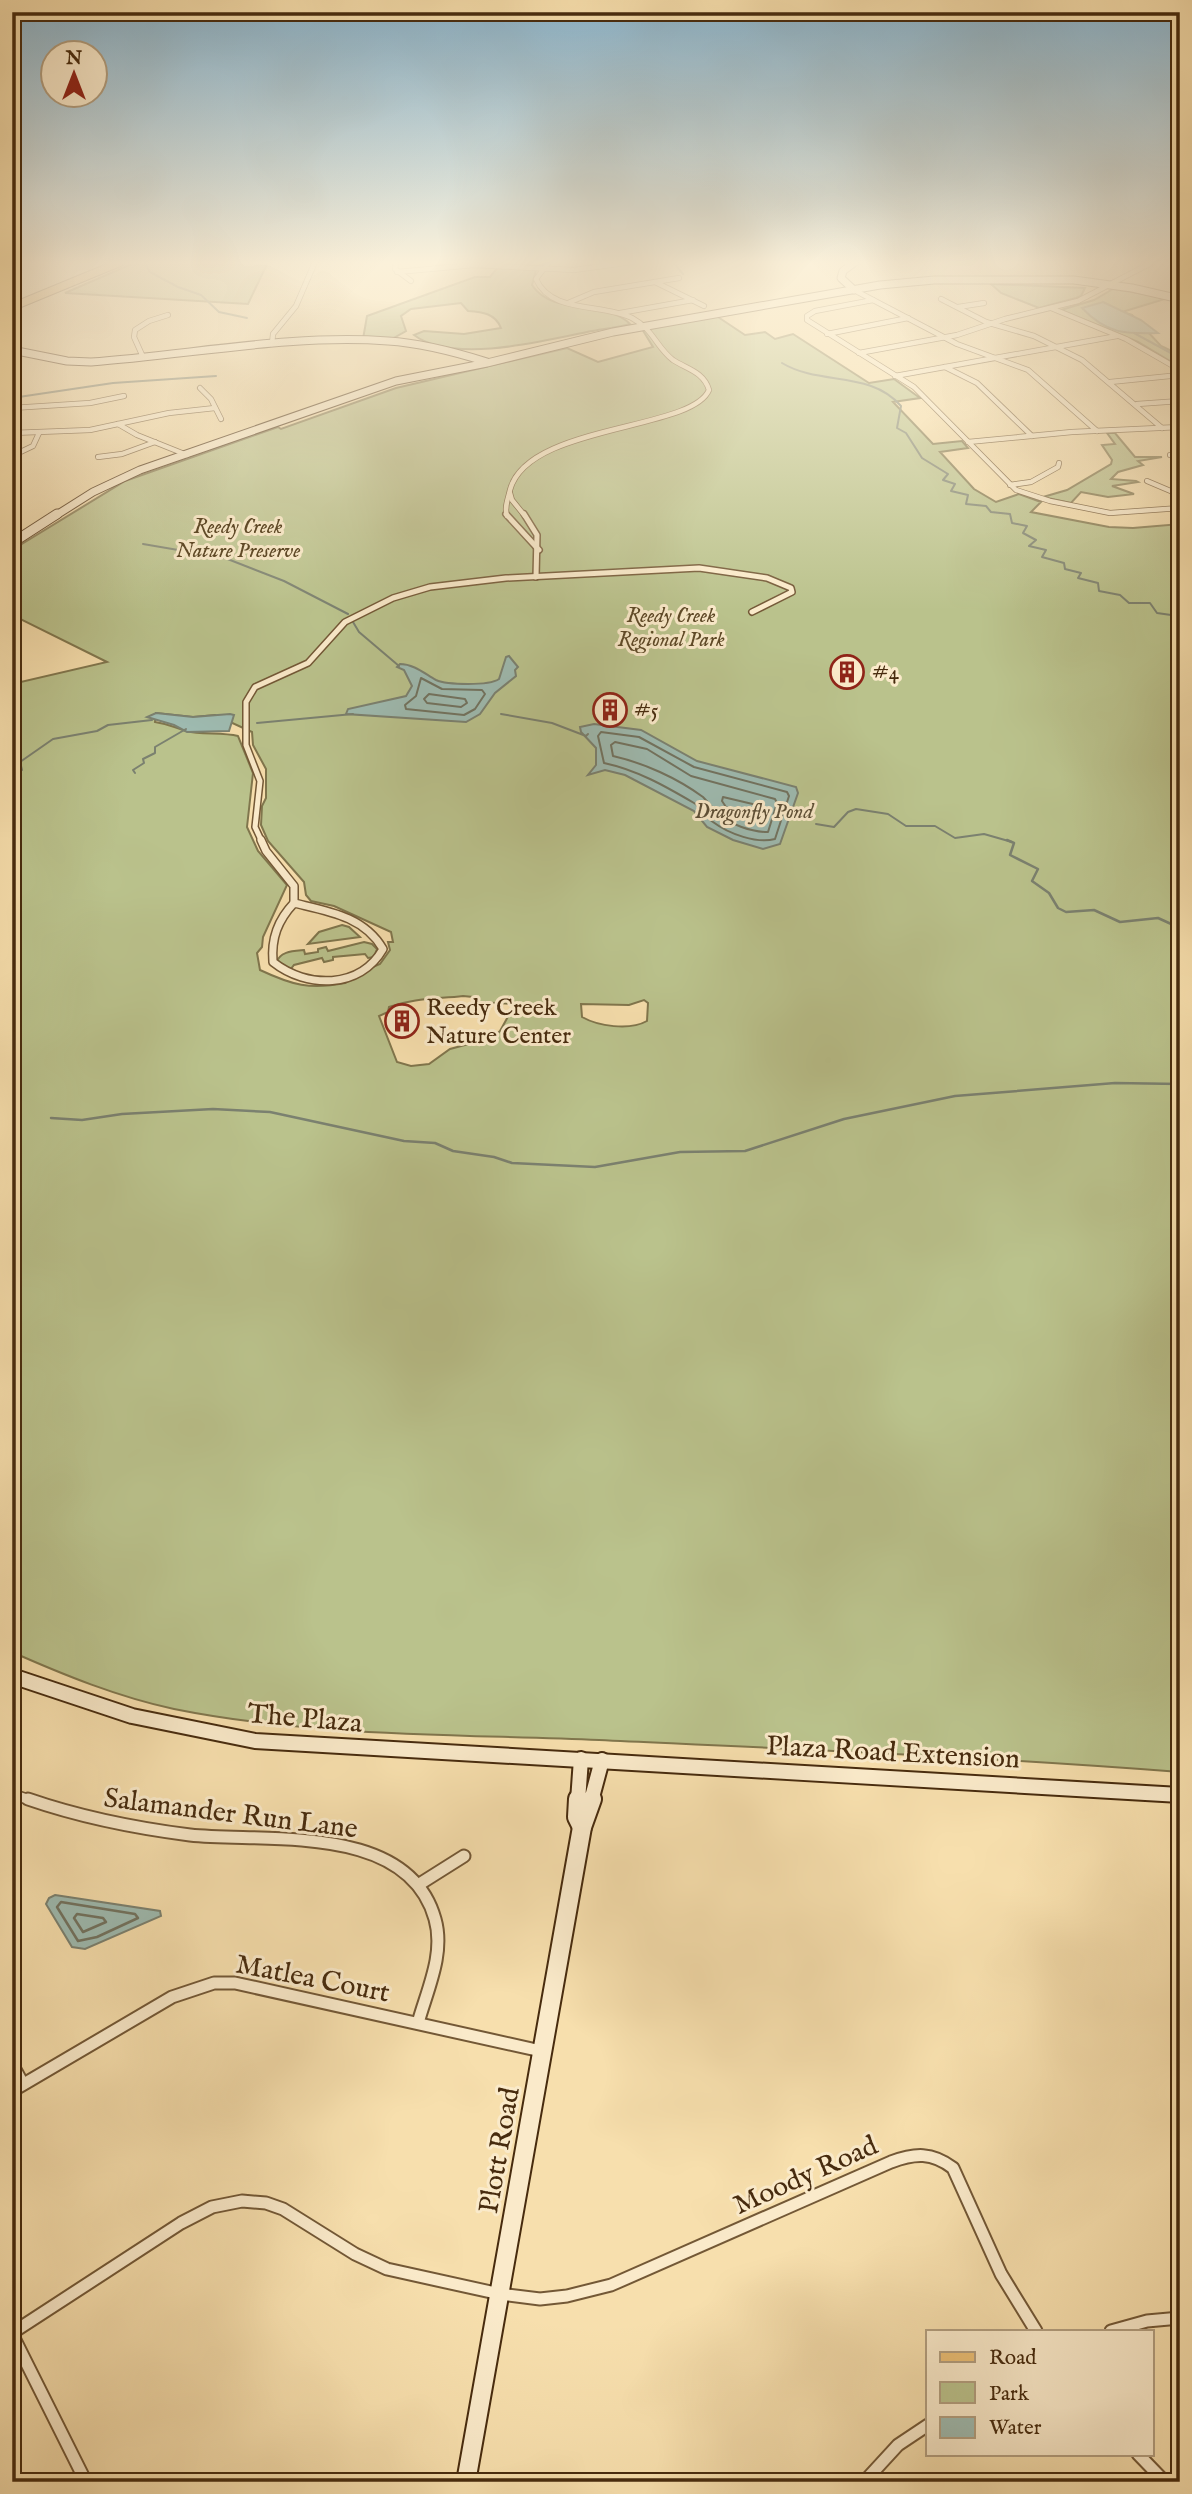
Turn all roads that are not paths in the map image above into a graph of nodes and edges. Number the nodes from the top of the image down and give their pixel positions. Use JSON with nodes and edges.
{"nodes":[{"id":1,"x":409,"y":378,"type":"edge"},
{"id":2,"x":702,"y":378,"type":"edge"},
{"id":3,"x":899,"y":378,"type":"edge"},
{"id":4,"x":968,"y":378,"type":"edge"},
{"id":5,"x":1040,"y":378,"type":"edge"},
{"id":6,"x":1105,"y":378,"type":"edge"},
{"id":7,"x":1138,"y":378,"type":"edge"},
{"id":8,"x":1110,"y":382,"type":"junction"},
{"id":9,"x":200,"y":388,"type":"dead end"},
{"id":10,"x":124,"y":396,"type":"dead end"},
{"id":11,"x":1180,"y":401,"type":"edge"},
{"id":12,"x":1136,"y":404,"type":"junction"},
{"id":13,"x":12,"y":408,"type":"edge"},
{"id":14,"x":215,"y":408,"type":"junction"},
{"id":15,"x":221,"y":419,"type":"dead end"},
{"id":16,"x":118,"y":424,"type":"junction"},
{"id":17,"x":1180,"y":427,"type":"edge"},
{"id":18,"x":1162,"y":428,"type":"junction"},
{"id":19,"x":1097,"y":431,"type":"junction"},
{"id":20,"x":12,"y":433,"type":"edge"},
{"id":21,"x":39,"y":433,"type":"junction"},
{"id":22,"x":1032,"y":436,"type":"junction"},
{"id":23,"x":155,"y":442,"type":"junction"},
{"id":24,"x":968,"y":442,"type":"junction"},
{"id":25,"x":187,"y":455,"type":"junction"},
{"id":26,"x":1170,"y":455,"type":"dead end"},
{"id":27,"x":1180,"y":455,"type":"edge"},
{"id":28,"x":12,"y":456,"type":"edge"},
{"id":29,"x":98,"y":457,"type":"dead end"},
{"id":30,"x":1059,"y":463,"type":"dead end"},
{"id":31,"x":1147,"y":481,"type":"dead end"},
{"id":32,"x":1009,"y":485,"type":"junction"},
{"id":33,"x":510,"y":491,"type":"junction"},
{"id":34,"x":1180,"y":495,"type":"edge"},
{"id":35,"x":1180,"y":508,"type":"edge"},
{"id":36,"x":12,"y":544,"type":"edge"},
{"id":37,"x":539,"y":550,"type":"junction"},
{"id":38,"x":536,"y":577,"type":"junction"},
{"id":39,"x":752,"y":612,"type":"dead end"},
{"id":40,"x":294,"y":903,"type":"junction"},
{"id":41,"x":12,"y":1676,"type":"edge"},
{"id":42,"x":581,"y":1759,"type":"junction"},
{"id":43,"x":602,"y":1760,"type":"junction"},
{"id":44,"x":12,"y":1794,"type":"edge"},
{"id":45,"x":1180,"y":1795,"type":"edge"},
{"id":46,"x":582,"y":1827,"type":"junction"},
{"id":47,"x":464,"y":1856,"type":"dead end"},
{"id":48,"x":418,"y":1885,"type":"junction"},
{"id":49,"x":418,"y":2023,"type":"junction"},
{"id":50,"x":544,"y":2052,"type":"junction"},
{"id":51,"x":12,"y":2064,"type":"edge"},
{"id":52,"x":18,"y":2087,"type":"edge"},
{"id":53,"x":500,"y":2294,"type":"junction"},
{"id":54,"x":1180,"y":2318,"type":"edge"},
{"id":55,"x":1035,"y":2330,"type":"edge"},
{"id":56,"x":1115,"y":2330,"type":"edge"},
{"id":57,"x":12,"y":2333,"type":"edge"},
{"id":58,"x":926,"y":2426,"type":"edge"},
{"id":59,"x":1140,"y":2456,"type":"edge"},
{"id":60,"x":86,"y":2482,"type":"edge"},
{"id":61,"x":466,"y":2482,"type":"edge"},
{"id":62,"x":864,"y":2482,"type":"edge"},
{"id":63,"x":1165,"y":2482,"type":"edge"}],
"edges":[{"from":1,"to":25,"type":"street"},
{"from":2,"to":33,"type":"street"},
{"from":3,"to":24,"type":"street"},
{"from":4,"to":22,"type":"street"},
{"from":5,"to":19,"type":"street"},
{"from":6,"to":8,"type":"street"},
{"from":7,"to":8,"type":"street"},
{"from":8,"to":12,"type":"street"},
{"from":9,"to":14,"type":"street"},
{"from":10,"to":13,"type":"street"},
{"from":11,"to":12,"type":"street"},
{"from":12,"to":18,"type":"street"},
{"from":14,"to":15,"type":"street"},
{"from":14,"to":16,"type":"street"},
{"from":16,"to":21,"type":"street"},
{"from":16,"to":23,"type":"street"},
{"from":17,"to":18,"type":"street"},
{"from":18,"to":19,"type":"street"},
{"from":19,"to":22,"type":"street"},
{"from":20,"to":21,"type":"street"},
{"from":21,"to":28,"type":"street"},
{"from":22,"to":24,"type":"street"},
{"from":23,"to":25,"type":"street"},
{"from":23,"to":29,"type":"street"},
{"from":24,"to":32,"type":"street"},
{"from":25,"to":36,"type":"street"},
{"from":26,"to":27,"type":"street"},
{"from":30,"to":32,"type":"street"},
{"from":31,"to":34,"type":"street"},
{"from":32,"to":35,"type":"street"},
{"from":33,"to":37,"type":"street"},
{"from":33,"to":37,"type":"street"},
{"from":37,"to":38,"type":"street"},
{"from":38,"to":39,"type":"street"},
{"from":38,"to":40,"type":"street"},
{"from":40,"to":40,"type":"street"},
{"from":41,"to":42,"type":"street","name":"The Plaza"},
{"from":42,"to":43,"type":"street","name":"The Plaza"},
{"from":42,"to":46,"type":"street","name":"Plott Road"},
{"from":43,"to":45,"type":"street","name":"Plaza Road Extension"},
{"from":43,"to":46,"type":"street","name":"Plott Road"},
{"from":44,"to":48,"type":"street","name":"Salamander Run Lane"},
{"from":46,"to":50,"type":"street","name":"Plott Road"},
{"from":47,"to":48,"type":"street"},
{"from":48,"to":49,"type":"street","name":"Salamander Run Lane"},
{"from":49,"to":50,"type":"street","name":"Matlea Court"},
{"from":49,"to":52,"type":"street","name":"Matlea Court"},
{"from":50,"to":53,"type":"street","name":"Plott Road"},
{"from":51,"to":52,"type":"street"},
{"from":53,"to":55,"type":"street","name":"Moody Road"},
{"from":53,"to":57,"type":"street"},
{"from":53,"to":61,"type":"street","name":"Plott Road"},
{"from":54,"to":56,"type":"street"},
{"from":57,"to":60,"type":"street"},
{"from":58,"to":62,"type":"street"},
{"from":59,"to":63,"type":"street"}]}
